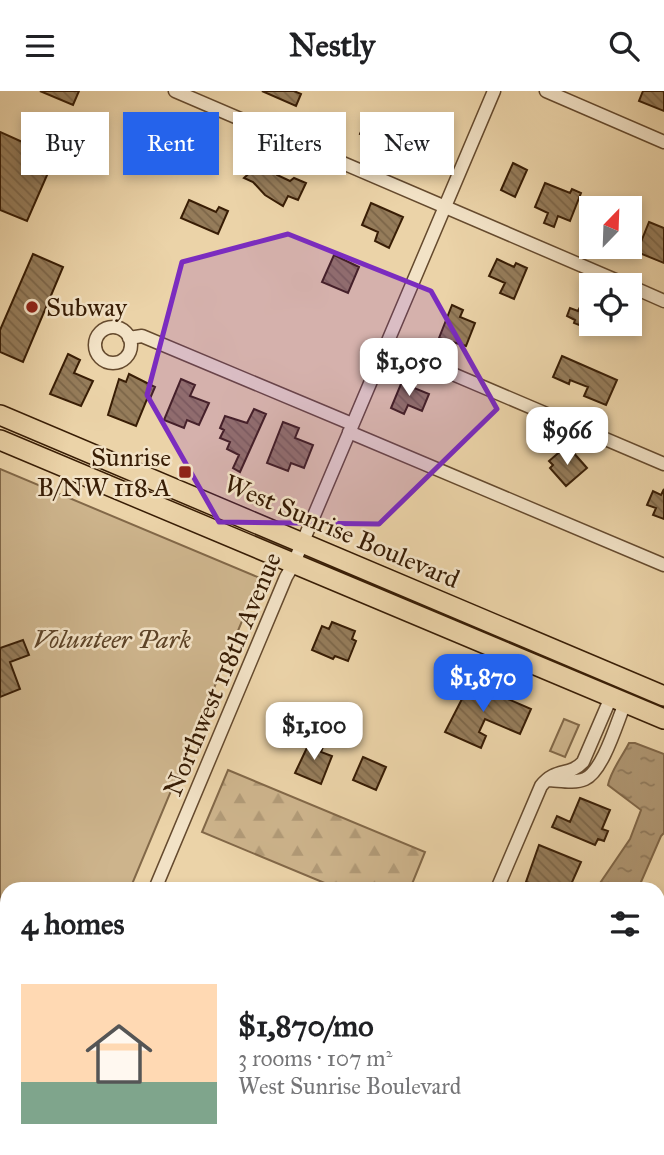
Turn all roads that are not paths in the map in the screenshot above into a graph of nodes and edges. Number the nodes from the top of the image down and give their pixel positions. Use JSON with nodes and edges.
{"nodes":[{"id":1,"x":174,"y":91,"type":"edge"},
{"id":2,"x":494,"y":91,"type":"edge"},
{"id":3,"x":546,"y":91,"type":"edge"},
{"id":4,"x":664,"y":142,"type":"edge"},
{"id":5,"x":445,"y":207,"type":"junction"},
{"id":6,"x":599,"y":273,"type":"edge"},
{"id":7,"x":642,"y":292,"type":"edge"},
{"id":8,"x":664,"y":301,"type":"edge"},
{"id":9,"x":130,"y":338,"type":"dead end"},
{"id":10,"x":387,"y":346,"type":"junction"},
{"id":11,"x":0,"y":415,"type":"edge"},
{"id":12,"x":351,"y":428,"type":"junction"},
{"id":13,"x":0,"y":440,"type":"edge"},
{"id":14,"x":664,"y":464,"type":"edge"},
{"id":15,"x":303,"y":542,"type":"junction"},
{"id":16,"x":293,"y":565,"type":"junction"},
{"id":17,"x":664,"y":565,"type":"edge"},
{"id":18,"x":664,"y":696,"type":"edge"},
{"id":19,"x":618,"y":700,"type":"junction"},
{"id":20,"x":664,"y":719,"type":"edge"},
{"id":21,"x":592,"y":742,"type":"junction"},
{"id":22,"x":606,"y":748,"type":"junction"},
{"id":23,"x":546,"y":780,"type":"junction"},
{"id":24,"x":158,"y":882,"type":"edge"},
{"id":25,"x":500,"y":882,"type":"edge"}],
"edges":[{"from":1,"to":5,"type":"street"},
{"from":2,"to":5,"type":"street","name":"Northwest 118th Avenue"},
{"from":3,"to":4,"type":"street"},
{"from":5,"to":6,"type":"street"},
{"from":5,"to":10,"type":"street","name":"Northwest 118th Avenue"},
{"from":7,"to":8,"type":"street"},
{"from":9,"to":12,"type":"street"},
{"from":10,"to":12,"type":"street","name":"Northwest 118th Avenue"},
{"from":10,"to":14,"type":"street"},
{"from":11,"to":15,"type":"highway","name":"West Sunrise Boulevard"},
{"from":12,"to":15,"type":"street","name":"Northwest 118th Avenue"},
{"from":12,"to":17,"type":"street"},
{"from":13,"to":16,"type":"highway","name":"West Sunrise Boulevard"},
{"from":15,"to":16,"type":"street","name":"Northwest 118th Avenue"},
{"from":15,"to":18,"type":"highway","name":"West Sunrise Boulevard"},
{"from":16,"to":19,"type":"highway","name":"West Sunrise Boulevard"},
{"from":16,"to":24,"type":"street","name":"Northwest 118th Avenue"},
{"from":19,"to":20,"type":"highway","name":"West Sunrise Boulevard"},
{"from":19,"to":21,"type":"street"},
{"from":19,"to":22,"type":"street"},
{"from":21,"to":22,"type":"street"},
{"from":21,"to":23,"type":"street"},
{"from":22,"to":23,"type":"street"},
{"from":23,"to":25,"type":"street"}]}
